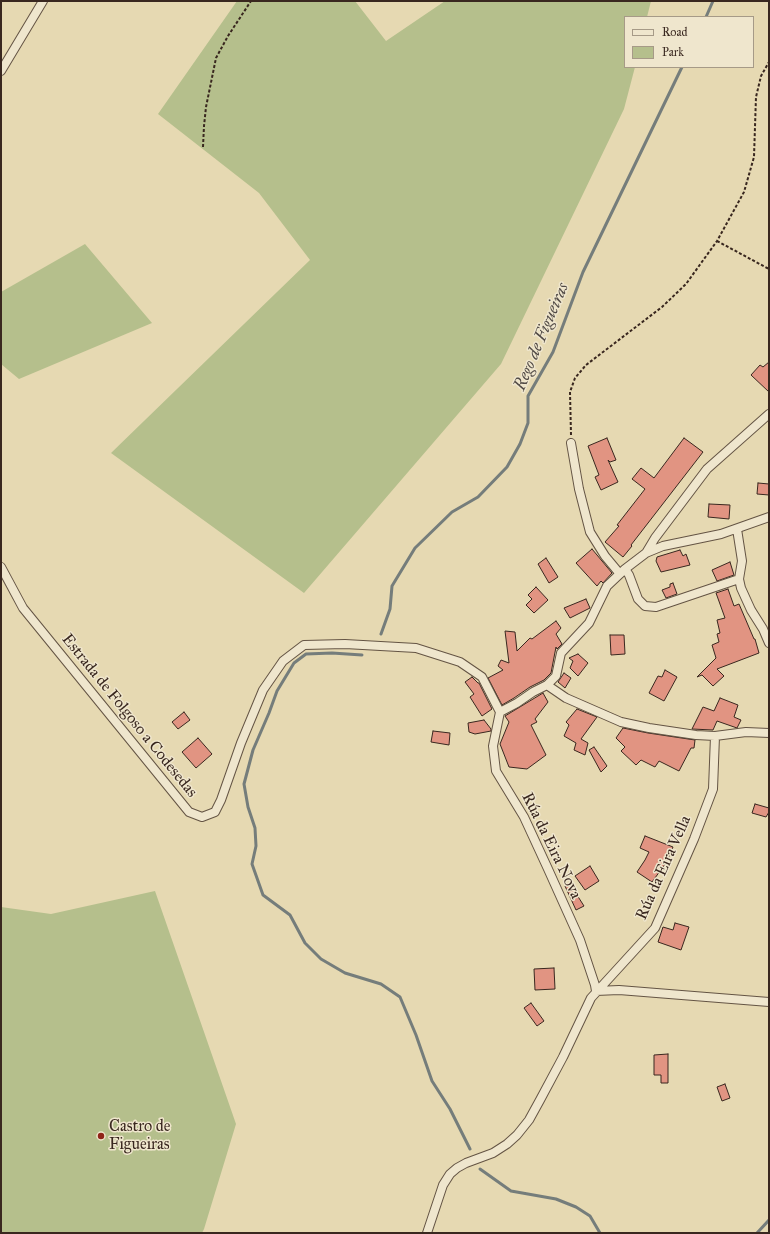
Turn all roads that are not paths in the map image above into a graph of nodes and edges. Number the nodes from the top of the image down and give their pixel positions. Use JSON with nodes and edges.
{"nodes":[{"id":1,"x":43,"y":1,"type":"edge"},
{"id":2,"x":1,"y":71,"type":"edge"},
{"id":3,"x":769,"y":414,"type":"edge"},
{"id":4,"x":570,"y":443,"type":"road end"},
{"id":5,"x":769,"y":518,"type":"edge"},
{"id":6,"x":737,"y":530,"type":"junction"},
{"id":7,"x":646,"y":553,"type":"junction"},
{"id":8,"x":1,"y":567,"type":"edge"},
{"id":9,"x":622,"y":571,"type":"junction"},
{"id":10,"x":739,"y":579,"type":"junction"},
{"id":11,"x":769,"y":643,"type":"edge"},
{"id":12,"x":547,"y":685,"type":"junction"},
{"id":13,"x":500,"y":712,"type":"junction"},
{"id":14,"x":769,"y":733,"type":"edge"},
{"id":15,"x":715,"y":736,"type":"junction"},
{"id":16,"x":596,"y":991,"type":"junction"},
{"id":17,"x":769,"y":1002,"type":"edge"},
{"id":18,"x":427,"y":1233,"type":"edge"}],
"edges":[{"from":1,"to":2,"type":"street"},
{"from":3,"to":7,"type":"street"},
{"from":4,"to":9,"type":"street"},
{"from":5,"to":6,"type":"street"},
{"from":6,"to":7,"type":"street"},
{"from":6,"to":10,"type":"street"},
{"from":7,"to":9,"type":"street"},
{"from":8,"to":13,"type":"street","name":"Estrada de Folgoso a Codesedas"},
{"from":9,"to":10,"type":"street"},
{"from":9,"to":12,"type":"street"},
{"from":10,"to":11,"type":"street"},
{"from":12,"to":13,"type":"street"},
{"from":12,"to":15,"type":"street"},
{"from":13,"to":16,"type":"street","name":"Rúa da Eira Nova"},
{"from":14,"to":15,"type":"street"},
{"from":15,"to":16,"type":"street","name":"Rúa da Eira Vella"},
{"from":16,"to":17,"type":"street"},
{"from":16,"to":18,"type":"street","name":"Rúa da Eira Vella"}]}
